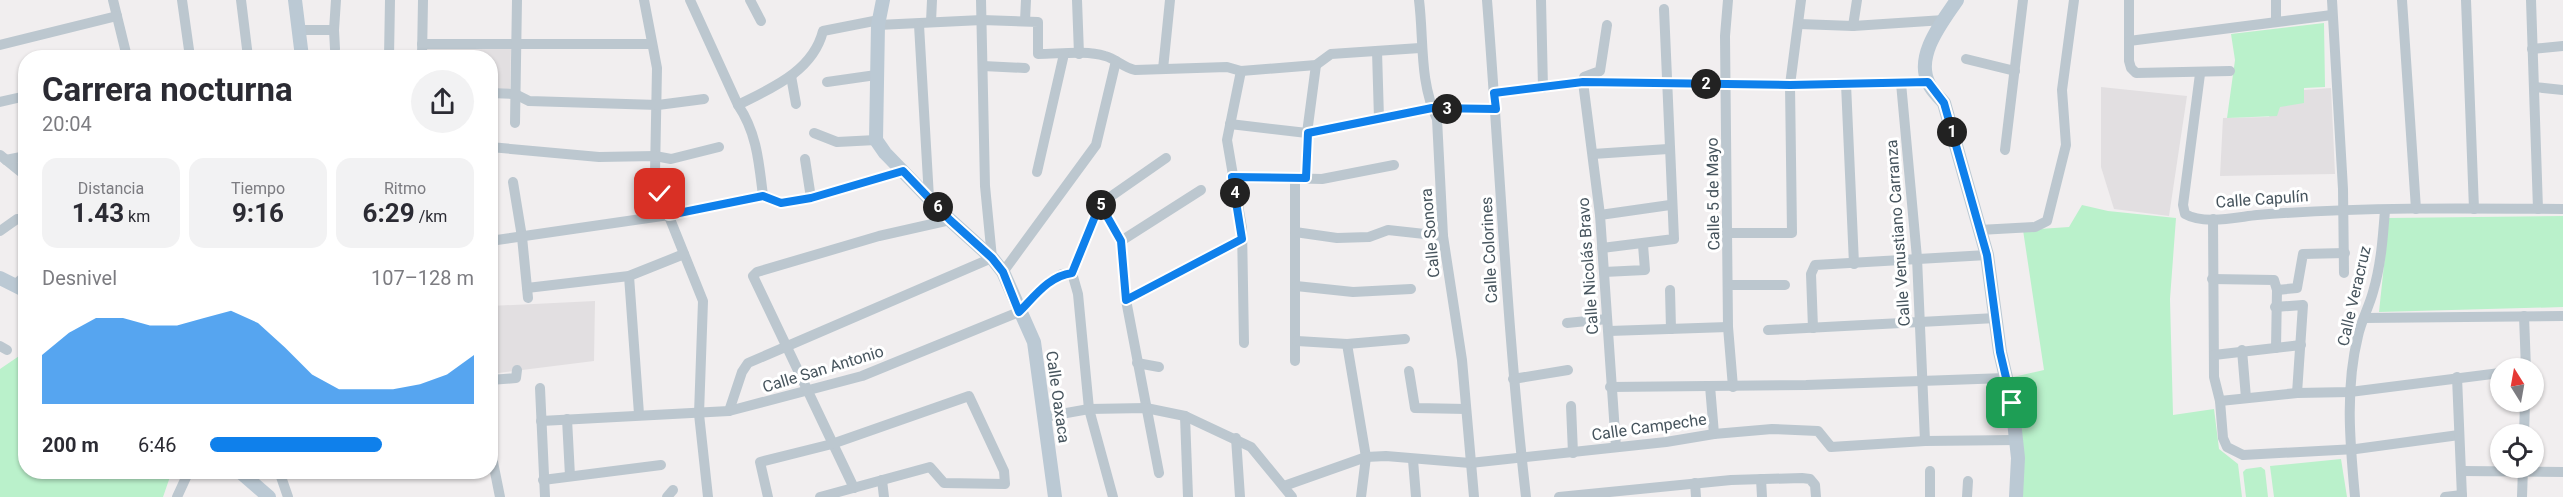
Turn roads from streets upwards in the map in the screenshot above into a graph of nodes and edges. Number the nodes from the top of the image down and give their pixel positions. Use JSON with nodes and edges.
{"nodes":[{"id":1,"x":113,"y":0,"type":"edge"},
{"id":2,"x":182,"y":0,"type":"edge"},
{"id":3,"x":241,"y":0,"type":"edge"},
{"id":4,"x":295,"y":0,"type":"edge"},
{"id":5,"x":336,"y":0,"type":"edge"},
{"id":6,"x":390,"y":0,"type":"edge"},
{"id":7,"x":423,"y":0,"type":"edge"},
{"id":8,"x":517,"y":0,"type":"edge"},
{"id":9,"x":644,"y":0,"type":"edge"},
{"id":10,"x":690,"y":0,"type":"edge"},
{"id":11,"x":750,"y":0,"type":"edge"},
{"id":12,"x":883,"y":0,"type":"edge"},
{"id":13,"x":932,"y":0,"type":"edge"},
{"id":14,"x":981,"y":0,"type":"edge"},
{"id":15,"x":1026,"y":0,"type":"edge"},
{"id":16,"x":1077,"y":0,"type":"edge"},
{"id":17,"x":1170,"y":0,"type":"edge"},
{"id":18,"x":1487,"y":0,"type":"edge"},
{"id":19,"x":1541,"y":0,"type":"edge"},
{"id":20,"x":1728,"y":0,"type":"edge"},
{"id":21,"x":1802,"y":0,"type":"edge"},
{"id":22,"x":1857,"y":0,"type":"edge"},
{"id":23,"x":1957,"y":0,"type":"edge"},
{"id":24,"x":2023,"y":0,"type":"edge"},
{"id":25,"x":2074,"y":0,"type":"edge"},
{"id":26,"x":2129,"y":0,"type":"edge"},
{"id":27,"x":2276,"y":0,"type":"edge"},
{"id":28,"x":2332,"y":0,"type":"edge"},
{"id":29,"x":2402,"y":0,"type":"edge"},
{"id":30,"x":2466,"y":0,"type":"edge"},
{"id":31,"x":2531,"y":0,"type":"edge"},
{"id":32,"x":1420,"y":1,"type":"edge"},
{"id":33,"x":1664,"y":9,"type":"dead end"},
{"id":34,"x":2332,"y":15,"type":"junction"},
{"id":35,"x":117,"y":16,"type":"junction"},
{"id":36,"x":982,"y":20,"type":"junction"},
{"id":37,"x":1944,"y":20,"type":"junction"},
{"id":38,"x":761,"y":21,"type":"dead end"},
{"id":39,"x":1025,"y":21,"type":"junction"},
{"id":40,"x":932,"y":22,"type":"junction"},
{"id":41,"x":2276,"y":22,"type":"junction"},
{"id":42,"x":878,"y":23,"type":"junction"},
{"id":43,"x":1798,"y":24,"type":"junction"},
{"id":44,"x":919,"y":25,"type":"junction"},
{"id":45,"x":1606,"y":25,"type":"dead end"},
{"id":46,"x":1853,"y":26,"type":"junction"},
{"id":47,"x":299,"y":30,"type":"junction"},
{"id":48,"x":334,"y":30,"type":"junction"},
{"id":49,"x":2129,"y":40,"type":"junction"},
{"id":50,"x":422,"y":44,"type":"junction"},
{"id":51,"x":517,"y":44,"type":"junction"},
{"id":52,"x":652,"y":44,"type":"junction"},
{"id":53,"x":0,"y":45,"type":"edge"},
{"id":54,"x":2563,"y":46,"type":"edge"},
{"id":55,"x":1420,"y":48,"type":"junction"},
{"id":56,"x":335,"y":49,"type":"dead end"},
{"id":57,"x":2532,"y":49,"type":"junction"},
{"id":58,"x":125,"y":50,"type":"edge"},
{"id":59,"x":187,"y":50,"type":"edge"},
{"id":60,"x":247,"y":50,"type":"edge"},
{"id":61,"x":301,"y":50,"type":"edge"},
{"id":62,"x":389,"y":50,"type":"edge"},
{"id":63,"x":422,"y":50,"type":"edge"},
{"id":64,"x":1377,"y":51,"type":"junction"},
{"id":65,"x":1064,"y":54,"type":"junction"},
{"id":66,"x":1079,"y":54,"type":"junction"},
{"id":67,"x":1966,"y":59,"type":"dead end"},
{"id":68,"x":1116,"y":61,"type":"junction"},
{"id":69,"x":1316,"y":65,"type":"junction"},
{"id":70,"x":983,"y":66,"type":"junction"},
{"id":71,"x":1025,"y":68,"type":"dead end"},
{"id":72,"x":1163,"y":69,"type":"junction"},
{"id":73,"x":1241,"y":71,"type":"junction"},
{"id":74,"x":2014,"y":71,"type":"junction"},
{"id":75,"x":2230,"y":71,"type":"dead end"},
{"id":76,"x":2200,"y":74,"type":"junction"},
{"id":77,"x":876,"y":75,"type":"junction"},
{"id":78,"x":791,"y":76,"type":"junction"},
{"id":79,"x":827,"y":82,"type":"dead end"},
{"id":80,"x":1583,"y":82,"type":"junction"},
{"id":81,"x":1902,"y":82,"type":"junction"},
{"id":82,"x":1928,"y":82,"type":"junction"},
{"id":83,"x":1667,"y":84,"type":"junction"},
{"id":84,"x":1725,"y":84,"type":"junction"},
{"id":85,"x":1846,"y":84,"type":"junction"},
{"id":86,"x":1790,"y":85,"type":"junction"},
{"id":87,"x":2534,"y":87,"type":"junction"},
{"id":88,"x":1543,"y":88,"type":"junction"},
{"id":89,"x":2563,"y":90,"type":"edge"},
{"id":90,"x":498,"y":93,"type":"edge"},
{"id":91,"x":1494,"y":93,"type":"junction"},
{"id":92,"x":515,"y":94,"type":"junction"},
{"id":93,"x":18,"y":98,"type":"edge"},
{"id":94,"x":704,"y":99,"type":"dead end"},
{"id":95,"x":0,"y":102,"type":"edge"},
{"id":96,"x":658,"y":105,"type":"junction"},
{"id":97,"x":738,"y":105,"type":"junction"},
{"id":98,"x":796,"y":105,"type":"dead end"},
{"id":99,"x":1432,"y":108,"type":"junction"},
{"id":100,"x":1496,"y":109,"type":"junction"},
{"id":101,"x":1379,"y":119,"type":"junction"},
{"id":102,"x":515,"y":123,"type":"dead end"},
{"id":103,"x":1230,"y":124,"type":"junction"},
{"id":104,"x":814,"y":133,"type":"dead end"},
{"id":105,"x":1308,"y":133,"type":"junction"},
{"id":106,"x":876,"y":140,"type":"junction"},
{"id":107,"x":720,"y":147,"type":"dead end"},
{"id":108,"x":498,"y":148,"type":"edge"},
{"id":109,"x":1668,"y":149,"type":"junction"},
{"id":110,"x":2005,"y":150,"type":"dead end"},
{"id":111,"x":1593,"y":154,"type":"junction"},
{"id":112,"x":655,"y":156,"type":"junction"},
{"id":113,"x":18,"y":157,"type":"edge"},
{"id":114,"x":3,"y":158,"type":"edge"},
{"id":115,"x":1166,"y":158,"type":"dead end"},
{"id":116,"x":805,"y":159,"type":"dead end"},
{"id":117,"x":1394,"y":165,"type":"dead end"},
{"id":118,"x":18,"y":170,"type":"edge"},
{"id":119,"x":903,"y":171,"type":"junction"},
{"id":120,"x":1037,"y":172,"type":"dead end"},
{"id":121,"x":1232,"y":177,"type":"junction"},
{"id":122,"x":1301,"y":179,"type":"junction"},
{"id":123,"x":513,"y":182,"type":"dead end"},
{"id":124,"x":1201,"y":190,"type":"dead end"},
{"id":125,"x":763,"y":196,"type":"junction"},
{"id":126,"x":811,"y":198,"type":"junction"},
{"id":127,"x":929,"y":198,"type":"junction"},
{"id":128,"x":1100,"y":204,"type":"junction"},
{"id":129,"x":1670,"y":205,"type":"junction"},
{"id":130,"x":2344,"y":208,"type":"junction"},
{"id":131,"x":2416,"y":209,"type":"junction"},
{"id":132,"x":2474,"y":209,"type":"junction"},
{"id":133,"x":2538,"y":209,"type":"junction"},
{"id":134,"x":2563,"y":209,"type":"edge"},
{"id":135,"x":2385,"y":210,"type":"junction"},
{"id":136,"x":669,"y":215,"type":"junction"},
{"id":137,"x":1600,"y":215,"type":"junction"},
{"id":138,"x":17,"y":219,"type":"dead end"},
{"id":139,"x":2213,"y":219,"type":"junction"},
{"id":140,"x":950,"y":220,"type":"junction"},
{"id":141,"x":1979,"y":230,"type":"junction"},
{"id":142,"x":0,"y":231,"type":"edge"},
{"id":143,"x":1295,"y":232,"type":"junction"},
{"id":144,"x":1729,"y":233,"type":"junction"},
{"id":145,"x":1443,"y":236,"type":"junction"},
{"id":146,"x":522,"y":237,"type":"junction"},
{"id":147,"x":1242,"y":239,"type":"junction"},
{"id":148,"x":498,"y":240,"type":"edge"},
{"id":149,"x":1121,"y":241,"type":"junction"},
{"id":150,"x":1642,"y":244,"type":"junction"},
{"id":151,"x":1602,"y":248,"type":"junction"},
{"id":152,"x":2345,"y":253,"type":"junction"},
{"id":153,"x":684,"y":254,"type":"junction"},
{"id":154,"x":1987,"y":255,"type":"junction"},
{"id":155,"x":992,"y":258,"type":"junction"},
{"id":156,"x":1917,"y":258,"type":"junction"},
{"id":157,"x":1854,"y":264,"type":"junction"},
{"id":158,"x":1003,"y":272,"type":"junction"},
{"id":159,"x":1604,"y":272,"type":"junction"},
{"id":160,"x":1072,"y":273,"type":"junction"},
{"id":161,"x":2344,"y":273,"type":"dead end"},
{"id":162,"x":629,"y":276,"type":"junction"},
{"id":163,"x":0,"y":278,"type":"edge"},
{"id":164,"x":2212,"y":279,"type":"junction"},
{"id":165,"x":1729,"y":285,"type":"junction"},
{"id":166,"x":1785,"y":285,"type":"dead end"},
{"id":167,"x":1296,"y":286,"type":"junction"},
{"id":168,"x":18,"y":287,"type":"edge"},
{"id":169,"x":2297,"y":288,"type":"junction"},
{"id":170,"x":1411,"y":289,"type":"dead end"},
{"id":171,"x":1670,"y":290,"type":"dead end"},
{"id":172,"x":2277,"y":290,"type":"junction"},
{"id":173,"x":1126,"y":300,"type":"junction"},
{"id":174,"x":2303,"y":305,"type":"junction"},
{"id":175,"x":2276,"y":307,"type":"junction"},
{"id":176,"x":1019,"y":312,"type":"junction"},
{"id":177,"x":2524,"y":316,"type":"junction"},
{"id":178,"x":2563,"y":316,"type":"edge"},
{"id":179,"x":1996,"y":318,"type":"junction"},
{"id":180,"x":2364,"y":318,"type":"junction"},
{"id":181,"x":1607,"y":319,"type":"junction"},
{"id":182,"x":1920,"y":322,"type":"junction"},
{"id":183,"x":1567,"y":323,"type":"dead end"},
{"id":184,"x":1728,"y":327,"type":"junction"},
{"id":185,"x":1813,"y":328,"type":"junction"},
{"id":186,"x":1671,"y":329,"type":"junction"},
{"id":187,"x":1768,"y":330,"type":"dead end"},
{"id":188,"x":1609,"y":331,"type":"junction"},
{"id":189,"x":1405,"y":339,"type":"dead end"},
{"id":190,"x":1297,"y":341,"type":"junction"},
{"id":191,"x":1244,"y":342,"type":"dead end"},
{"id":192,"x":1347,"y":344,"type":"junction"},
{"id":193,"x":2301,"y":345,"type":"junction"},
{"id":194,"x":785,"y":347,"type":"junction"},
{"id":195,"x":2276,"y":348,"type":"junction"},
{"id":196,"x":2241,"y":350,"type":"junction"},
{"id":197,"x":2214,"y":354,"type":"junction"},
{"id":198,"x":2526,"y":358,"type":"edge"},
{"id":199,"x":1295,"y":361,"type":"dead end"},
{"id":200,"x":1137,"y":363,"type":"junction"},
{"id":201,"x":1159,"y":367,"type":"dead end"},
{"id":202,"x":1568,"y":370,"type":"dead end"},
{"id":203,"x":1409,"y":371,"type":"dead end"},
{"id":204,"x":517,"y":374,"type":"dead end"},
{"id":205,"x":2490,"y":374,"type":"edge"},
{"id":206,"x":2457,"y":377,"type":"junction"},
{"id":207,"x":498,"y":378,"type":"edge"},
{"id":208,"x":2006,"y":378,"type":"junction"},
{"id":209,"x":1513,"y":379,"type":"junction"},
{"id":210,"x":1924,"y":382,"type":"junction"},
{"id":211,"x":1710,"y":386,"type":"junction"},
{"id":212,"x":1610,"y":387,"type":"junction"},
{"id":213,"x":1733,"y":387,"type":"junction"},
{"id":214,"x":540,"y":388,"type":"dead end"},
{"id":215,"x":806,"y":392,"type":"junction"},
{"id":216,"x":2350,"y":392,"type":"junction"},
{"id":217,"x":2297,"y":393,"type":"junction"},
{"id":218,"x":2246,"y":398,"type":"junction"},
{"id":219,"x":2220,"y":401,"type":"junction"},
{"id":220,"x":1571,"y":406,"type":"dead end"},
{"id":221,"x":1146,"y":408,"type":"junction"},
{"id":222,"x":1089,"y":409,"type":"junction"},
{"id":223,"x":1466,"y":409,"type":"junction"},
{"id":224,"x":729,"y":411,"type":"junction"},
{"id":225,"x":639,"y":414,"type":"junction"},
{"id":226,"x":699,"y":414,"type":"junction"},
{"id":227,"x":1185,"y":416,"type":"junction"},
{"id":228,"x":1044,"y":417,"type":"junction"},
{"id":229,"x":567,"y":419,"type":"junction"},
{"id":230,"x":541,"y":421,"type":"junction"},
{"id":231,"x":1713,"y":434,"type":"junction"},
{"id":232,"x":2459,"y":435,"type":"junction"},
{"id":233,"x":1236,"y":438,"type":"junction"},
{"id":234,"x":2016,"y":440,"type":"junction"},
{"id":235,"x":1925,"y":441,"type":"junction"},
{"id":236,"x":832,"y":444,"type":"junction"},
{"id":237,"x":1616,"y":447,"type":"junction"},
{"id":238,"x":2350,"y":450,"type":"junction"},
{"id":239,"x":1573,"y":453,"type":"junction"},
{"id":240,"x":1366,"y":457,"type":"junction"},
{"id":241,"x":1521,"y":458,"type":"junction"},
{"id":242,"x":1413,"y":460,"type":"junction"},
{"id":243,"x":1470,"y":463,"type":"junction"},
{"id":244,"x":661,"y":465,"type":"dead end"},
{"id":245,"x":1930,"y":471,"type":"dead end"},
{"id":246,"x":2463,"y":471,"type":"junction"},
{"id":247,"x":2490,"y":471,"type":"edge"},
{"id":248,"x":2544,"y":471,"type":"edge"},
{"id":249,"x":2563,"y":472,"type":"edge"},
{"id":250,"x":1159,"y":473,"type":"dead end"},
{"id":251,"x":570,"y":476,"type":"junction"},
{"id":252,"x":2523,"y":478,"type":"edge"},
{"id":253,"x":185,"y":479,"type":"edge"},
{"id":254,"x":248,"y":479,"type":"edge"},
{"id":255,"x":282,"y":479,"type":"edge"},
{"id":256,"x":496,"y":479,"type":"edge"},
{"id":257,"x":1761,"y":479,"type":"junction"},
{"id":258,"x":543,"y":480,"type":"junction"},
{"id":259,"x":882,"y":480,"type":"junction"},
{"id":260,"x":1968,"y":481,"type":"dead end"},
{"id":261,"x":1695,"y":483,"type":"junction"},
{"id":262,"x":1284,"y":486,"type":"junction"},
{"id":263,"x":854,"y":488,"type":"junction"},
{"id":264,"x":2462,"y":496,"type":"edge"},
{"id":265,"x":177,"y":497,"type":"edge"},
{"id":266,"x":269,"y":497,"type":"edge"},
{"id":267,"x":288,"y":497,"type":"edge"},
{"id":268,"x":500,"y":497,"type":"edge"},
{"id":269,"x":545,"y":497,"type":"edge"},
{"id":270,"x":708,"y":497,"type":"edge"},
{"id":271,"x":768,"y":497,"type":"edge"},
{"id":272,"x":820,"y":497,"type":"edge"},
{"id":273,"x":884,"y":497,"type":"edge"},
{"id":274,"x":1055,"y":497,"type":"edge"},
{"id":275,"x":1113,"y":497,"type":"edge"},
{"id":276,"x":1188,"y":497,"type":"edge"},
{"id":277,"x":1240,"y":497,"type":"edge"},
{"id":278,"x":1292,"y":497,"type":"edge"},
{"id":279,"x":1361,"y":497,"type":"edge"},
{"id":280,"x":1416,"y":497,"type":"edge"},
{"id":281,"x":1474,"y":497,"type":"edge"},
{"id":282,"x":1526,"y":497,"type":"edge"},
{"id":283,"x":1559,"y":497,"type":"edge"},
{"id":284,"x":1696,"y":497,"type":"edge"},
{"id":285,"x":1762,"y":497,"type":"edge"},
{"id":286,"x":1816,"y":497,"type":"edge"},
{"id":287,"x":1930,"y":497,"type":"edge"},
{"id":288,"x":1968,"y":497,"type":"edge"},
{"id":289,"x":2016,"y":497,"type":"edge"},
{"id":290,"x":2355,"y":497,"type":"edge"},
{"id":291,"x":2445,"y":497,"type":"edge"},
{"id":292,"x":2522,"y":497,"type":"edge"}],
"edges":[{"from":1,"to":35,"type":"street"},
{"from":2,"to":59,"type":"street"},
{"from":3,"to":60,"type":"street"},
{"from":4,"to":47,"type":"street"},
{"from":5,"to":48,"type":"street"},
{"from":6,"to":62,"type":"street"},
{"from":7,"to":50,"type":"street"},
{"from":8,"to":51,"type":"street"},
{"from":9,"to":52,"type":"street"},
{"from":10,"to":97,"type":"street"},
{"from":11,"to":38,"type":"street"},
{"from":12,"to":42,"type":"street"},
{"from":13,"to":40,"type":"street"},
{"from":14,"to":36,"type":"street"},
{"from":15,"to":39,"type":"street"},
{"from":16,"to":66,"type":"street"},
{"from":17,"to":72,"type":"street"},
{"from":18,"to":91,"type":"street","name":"Calle Colorines"},
{"from":19,"to":88,"type":"street"},
{"from":20,"to":84,"type":"street","name":"Calle 5 de Mayo"},
{"from":21,"to":43,"type":"street"},
{"from":22,"to":46,"type":"street"},
{"from":23,"to":37,"type":"street"},
{"from":24,"to":74,"type":"street"},
{"from":25,"to":141,"type":"street"},
{"from":26,"to":49,"type":"street"},
{"from":27,"to":41,"type":"street"},
{"from":28,"to":34,"type":"street"},
{"from":29,"to":131,"type":"street"},
{"from":30,"to":132,"type":"street"},
{"from":31,"to":57,"type":"street"},
{"from":32,"to":55,"type":"street","name":"Calle Sonora"},
{"from":33,"to":83,"type":"street"},
{"from":34,"to":41,"type":"street"},
{"from":34,"to":130,"type":"street"},
{"from":35,"to":53,"type":"street"},
{"from":35,"to":58,"type":"street"},
{"from":36,"to":39,"type":"street"},
{"from":36,"to":40,"type":"street"},
{"from":36,"to":70,"type":"street"},
{"from":37,"to":46,"type":"street"},
{"from":37,"to":82,"type":"street"},
{"from":39,"to":65,"type":"street"},
{"from":40,"to":44,"type":"street"},
{"from":41,"to":49,"type":"street"},
{"from":42,"to":44,"type":"street"},
{"from":42,"to":77,"type":"street"},
{"from":42,"to":78,"type":"street"},
{"from":43,"to":46,"type":"street"},
{"from":43,"to":86,"type":"street"},
{"from":44,"to":127,"type":"street"},
{"from":45,"to":80,"type":"street"},
{"from":47,"to":48,"type":"street"},
{"from":47,"to":61,"type":"street"},
{"from":48,"to":56,"type":"street"},
{"from":49,"to":76,"type":"street"},
{"from":50,"to":51,"type":"street"},
{"from":50,"to":63,"type":"street"},
{"from":51,"to":52,"type":"street"},
{"from":51,"to":92,"type":"street"},
{"from":52,"to":96,"type":"street"},
{"from":54,"to":57,"type":"street"},
{"from":55,"to":64,"type":"street"},
{"from":55,"to":99,"type":"street","name":"Calle Sonora"},
{"from":57,"to":87,"type":"street"},
{"from":64,"to":69,"type":"street"},
{"from":64,"to":101,"type":"street"},
{"from":65,"to":66,"type":"street"},
{"from":65,"to":120,"type":"street"},
{"from":66,"to":68,"type":"street"},
{"from":67,"to":74,"type":"street"},
{"from":68,"to":72,"type":"street"},
{"from":68,"to":158,"type":"street"},
{"from":69,"to":73,"type":"street"},
{"from":69,"to":105,"type":"street"},
{"from":70,"to":71,"type":"street"},
{"from":70,"to":155,"type":"street"},
{"from":72,"to":73,"type":"street"},
{"from":73,"to":103,"type":"street"},
{"from":74,"to":110,"type":"street"},
{"from":75,"to":76,"type":"street"},
{"from":76,"to":139,"type":"street","name":"Calle Capulín"},
{"from":77,"to":79,"type":"street"},
{"from":77,"to":106,"type":"street"},
{"from":78,"to":97,"type":"street"},
{"from":78,"to":98,"type":"street"},
{"from":80,"to":83,"type":"street"},
{"from":80,"to":88,"type":"street"},
{"from":80,"to":111,"type":"street","name":"Calle Nicolás Bravo"},
{"from":81,"to":82,"type":"street"},
{"from":81,"to":85,"type":"street"},
{"from":81,"to":156,"type":"street","name":"Calle Venustiano Carranza"},
{"from":82,"to":141,"type":"street"},
{"from":83,"to":84,"type":"street"},
{"from":83,"to":109,"type":"street"},
{"from":84,"to":86,"type":"street"},
{"from":84,"to":144,"type":"street","name":"Calle 5 de Mayo"},
{"from":85,"to":86,"type":"street"},
{"from":85,"to":157,"type":"street"},
{"from":86,"to":144,"type":"street"},
{"from":87,"to":89,"type":"street"},
{"from":87,"to":133,"type":"street"},
{"from":88,"to":91,"type":"street"},
{"from":90,"to":92,"type":"street"},
{"from":91,"to":100,"type":"street","name":"Calle Colorines"},
{"from":92,"to":96,"type":"street"},
{"from":92,"to":102,"type":"street"},
{"from":93,"to":95,"type":"street"},
{"from":94,"to":96,"type":"street"},
{"from":96,"to":112,"type":"street"},
{"from":97,"to":125,"type":"street"},
{"from":99,"to":100,"type":"street"},
{"from":99,"to":101,"type":"street"},
{"from":99,"to":145,"type":"street","name":"Calle Sonora"},
{"from":100,"to":209,"type":"street","name":"Calle Colorines"},
{"from":101,"to":105,"type":"street"},
{"from":103,"to":105,"type":"street"},
{"from":103,"to":121,"type":"street"},
{"from":104,"to":106,"type":"street"},
{"from":105,"to":122,"type":"street"},
{"from":106,"to":119,"type":"street","name":"Calle Oaxaca"},
{"from":107,"to":112,"type":"street"},
{"from":108,"to":112,"type":"street"},
{"from":109,"to":111,"type":"street"},
{"from":109,"to":129,"type":"street"},
{"from":111,"to":137,"type":"street","name":"Calle Nicolás Bravo"},
{"from":112,"to":136,"type":"street"},
{"from":113,"to":114,"type":"street"},
{"from":114,"to":118,"type":"street"},
{"from":115,"to":128,"type":"street"},
{"from":116,"to":126,"type":"street"},
{"from":117,"to":122,"type":"street"},
{"from":119,"to":126,"type":"street"},
{"from":119,"to":127,"type":"street","name":"Calle Oaxaca"},
{"from":121,"to":122,"type":"street"},
{"from":121,"to":147,"type":"street"},
{"from":122,"to":143,"type":"street"},
{"from":123,"to":146,"type":"street"},
{"from":124,"to":149,"type":"street"},
{"from":125,"to":126,"type":"street"},
{"from":125,"to":136,"type":"street"},
{"from":127,"to":140,"type":"street","name":"Calle Oaxaca"},
{"from":128,"to":149,"type":"street"},
{"from":128,"to":160,"type":"street"},
{"from":129,"to":137,"type":"street"},
{"from":129,"to":150,"type":"street"},
{"from":130,"to":135,"type":"street","name":"Calle Capulín"},
{"from":130,"to":139,"type":"street","name":"Calle Capulín"},
{"from":130,"to":152,"type":"street"},
{"from":131,"to":132,"type":"street","name":"Calle Capulín"},
{"from":131,"to":135,"type":"street","name":"Calle Capulín"},
{"from":132,"to":133,"type":"street","name":"Calle Capulín"},
{"from":133,"to":134,"type":"street","name":"Calle Capulín"},
{"from":135,"to":180,"type":"street","name":"Calle Veracruz"},
{"from":136,"to":146,"type":"street"},
{"from":136,"to":153,"type":"street"},
{"from":137,"to":151,"type":"street","name":"Calle Nicolás Bravo"},
{"from":138,"to":142,"type":"street"},
{"from":139,"to":164,"type":"street"},
{"from":140,"to":155,"type":"street","name":"Calle Oaxaca"},
{"from":140,"to":194,"type":"street"},
{"from":141,"to":154,"type":"street"},
{"from":143,"to":145,"type":"street"},
{"from":143,"to":167,"type":"street"},
{"from":144,"to":165,"type":"street","name":"Calle 5 de Mayo"},
{"from":145,"to":223,"type":"street","name":"Calle Sonora"},
{"from":146,"to":148,"type":"street"},
{"from":146,"to":162,"type":"street"},
{"from":147,"to":173,"type":"street"},
{"from":147,"to":191,"type":"street"},
{"from":149,"to":173,"type":"street"},
{"from":150,"to":151,"type":"street"},
{"from":150,"to":159,"type":"street"},
{"from":151,"to":159,"type":"street","name":"Calle Nicolás Bravo"},
{"from":152,"to":161,"type":"street"},
{"from":152,"to":169,"type":"street"},
{"from":153,"to":162,"type":"street"},
{"from":153,"to":226,"type":"street"},
{"from":154,"to":156,"type":"street"},
{"from":154,"to":179,"type":"street"},
{"from":155,"to":158,"type":"street","name":"Calle Oaxaca"},
{"from":155,"to":194,"type":"street"},
{"from":156,"to":157,"type":"street"},
{"from":156,"to":182,"type":"street","name":"Calle Venustiano Carranza"},
{"from":157,"to":185,"type":"street"},
{"from":158,"to":176,"type":"street","name":"Calle Oaxaca"},
{"from":159,"to":181,"type":"street","name":"Calle Nicolás Bravo"},
{"from":160,"to":176,"type":"street"},
{"from":160,"to":222,"type":"street"},
{"from":162,"to":225,"type":"street"},
{"from":163,"to":168,"type":"street"},
{"from":164,"to":172,"type":"street"},
{"from":164,"to":197,"type":"street"},
{"from":165,"to":166,"type":"street"},
{"from":165,"to":184,"type":"street","name":"Calle 5 de Mayo"},
{"from":167,"to":170,"type":"street"},
{"from":167,"to":190,"type":"street"},
{"from":169,"to":172,"type":"street"},
{"from":169,"to":174,"type":"street"},
{"from":171,"to":186,"type":"street"},
{"from":172,"to":175,"type":"street"},
{"from":173,"to":200,"type":"street"},
{"from":174,"to":175,"type":"street"},
{"from":174,"to":193,"type":"street"},
{"from":175,"to":195,"type":"street"},
{"from":176,"to":215,"type":"street","name":"Calle San Antonio"},
{"from":176,"to":228,"type":"street","name":"Calle Oaxaca"},
{"from":177,"to":178,"type":"street"},
{"from":177,"to":180,"type":"street"},
{"from":177,"to":198,"type":"street"},
{"from":179,"to":182,"type":"street"},
{"from":179,"to":208,"type":"street"},
{"from":180,"to":216,"type":"street","name":"Calle Veracruz"},
{"from":181,"to":183,"type":"street"},
{"from":181,"to":188,"type":"street","name":"Calle Nicolás Bravo"},
{"from":182,"to":185,"type":"street"},
{"from":182,"to":210,"type":"street","name":"Calle Venustiano Carranza"},
{"from":184,"to":186,"type":"street"},
{"from":184,"to":213,"type":"street","name":"Calle 5 de Mayo"},
{"from":185,"to":187,"type":"street"},
{"from":186,"to":188,"type":"street"},
{"from":188,"to":212,"type":"street","name":"Calle Nicolás Bravo"},
{"from":189,"to":192,"type":"street"},
{"from":190,"to":192,"type":"street"},
{"from":190,"to":199,"type":"street"},
{"from":192,"to":240,"type":"street"},
{"from":193,"to":195,"type":"street"},
{"from":193,"to":217,"type":"street"},
{"from":194,"to":215,"type":"street"},
{"from":194,"to":224,"type":"street"},
{"from":195,"to":196,"type":"street"},
{"from":196,"to":197,"type":"street"},
{"from":196,"to":218,"type":"street"},
{"from":197,"to":219,"type":"street"},
{"from":200,"to":201,"type":"street"},
{"from":200,"to":221,"type":"street"},
{"from":202,"to":209,"type":"street"},
{"from":203,"to":223,"type":"street"},
{"from":204,"to":207,"type":"street"},
{"from":205,"to":206,"type":"street"},
{"from":206,"to":216,"type":"street"},
{"from":206,"to":232,"type":"street"},
{"from":208,"to":210,"type":"street"},
{"from":208,"to":234,"type":"street"},
{"from":209,"to":241,"type":"street","name":"Calle Colorines"},
{"from":210,"to":213,"type":"street"},
{"from":210,"to":235,"type":"street","name":"Calle Venustiano Carranza"},
{"from":211,"to":212,"type":"street"},
{"from":211,"to":213,"type":"street"},
{"from":211,"to":231,"type":"street"},
{"from":212,"to":237,"type":"street","name":"Calle Nicolás Bravo"},
{"from":214,"to":230,"type":"street"},
{"from":215,"to":224,"type":"street","name":"Calle San Antonio"},
{"from":215,"to":236,"type":"street"},
{"from":216,"to":217,"type":"street"},
{"from":216,"to":238,"type":"street","name":"Calle Veracruz"},
{"from":217,"to":218,"type":"street"},
{"from":218,"to":219,"type":"street"},
{"from":219,"to":238,"type":"street"},
{"from":220,"to":239,"type":"street"},
{"from":221,"to":222,"type":"street"},
{"from":221,"to":227,"type":"street"},
{"from":221,"to":250,"type":"street"},
{"from":222,"to":228,"type":"street"},
{"from":222,"to":275,"type":"street"},
{"from":223,"to":243,"type":"street","name":"Calle Sonora"},
{"from":224,"to":226,"type":"street","name":"Calle San Antonio"},
{"from":225,"to":226,"type":"street","name":"Calle San Antonio"},
{"from":225,"to":229,"type":"street","name":"Calle San Antonio"},
{"from":226,"to":270,"type":"street"},
{"from":227,"to":233,"type":"street"},
{"from":227,"to":276,"type":"street"},
{"from":228,"to":274,"type":"street","name":"Calle Oaxaca"},
{"from":229,"to":230,"type":"street","name":"Calle San Antonio"},
{"from":229,"to":251,"type":"street"},
{"from":230,"to":258,"type":"street"},
{"from":231,"to":235,"type":"street","name":"Calle Campeche"},
{"from":231,"to":237,"type":"street","name":"Calle Campeche"},
{"from":232,"to":238,"type":"street"},
{"from":232,"to":246,"type":"street"},
{"from":233,"to":262,"type":"street"},
{"from":233,"to":277,"type":"street"},
{"from":234,"to":235,"type":"street","name":"Calle Campeche"},
{"from":234,"to":289,"type":"street"},
{"from":236,"to":259,"type":"street"},
{"from":236,"to":263,"type":"street"},
{"from":236,"to":271,"type":"street"},
{"from":237,"to":239,"type":"street","name":"Calle Campeche"},
{"from":238,"to":290,"type":"street","name":"Calle Veracruz"},
{"from":239,"to":241,"type":"street","name":"Calle Campeche"},
{"from":240,"to":242,"type":"street","name":"Calle Campeche"},
{"from":240,"to":262,"type":"street","name":"Calle Campeche"},
{"from":240,"to":279,"type":"street"},
{"from":241,"to":243,"type":"street","name":"Calle Campeche"},
{"from":241,"to":282,"type":"street","name":"Calle Colorines"},
{"from":242,"to":243,"type":"street","name":"Calle Campeche"},
{"from":242,"to":280,"type":"street"},
{"from":243,"to":281,"type":"street","name":"Calle Sonora"},
{"from":244,"to":251,"type":"street"},
{"from":245,"to":287,"type":"street"},
{"from":246,"to":247,"type":"street"},
{"from":246,"to":264,"type":"street"},
{"from":248,"to":249,"type":"street"},
{"from":251,"to":258,"type":"street"},
{"from":252,"to":292,"type":"street"},
{"from":253,"to":265,"type":"street"},
{"from":254,"to":266,"type":"street"},
{"from":255,"to":267,"type":"street"},
{"from":256,"to":268,"type":"street"},
{"from":257,"to":261,"type":"street"},
{"from":257,"to":285,"type":"street"},
{"from":257,"to":286,"type":"street"},
{"from":258,"to":269,"type":"street"},
{"from":259,"to":263,"type":"street"},
{"from":259,"to":273,"type":"street"},
{"from":260,"to":288,"type":"street"},
{"from":261,"to":283,"type":"street"},
{"from":261,"to":284,"type":"street"},
{"from":262,"to":278,"type":"street"},
{"from":263,"to":272,"type":"street"},
{"from":264,"to":291,"type":"street"}]}
